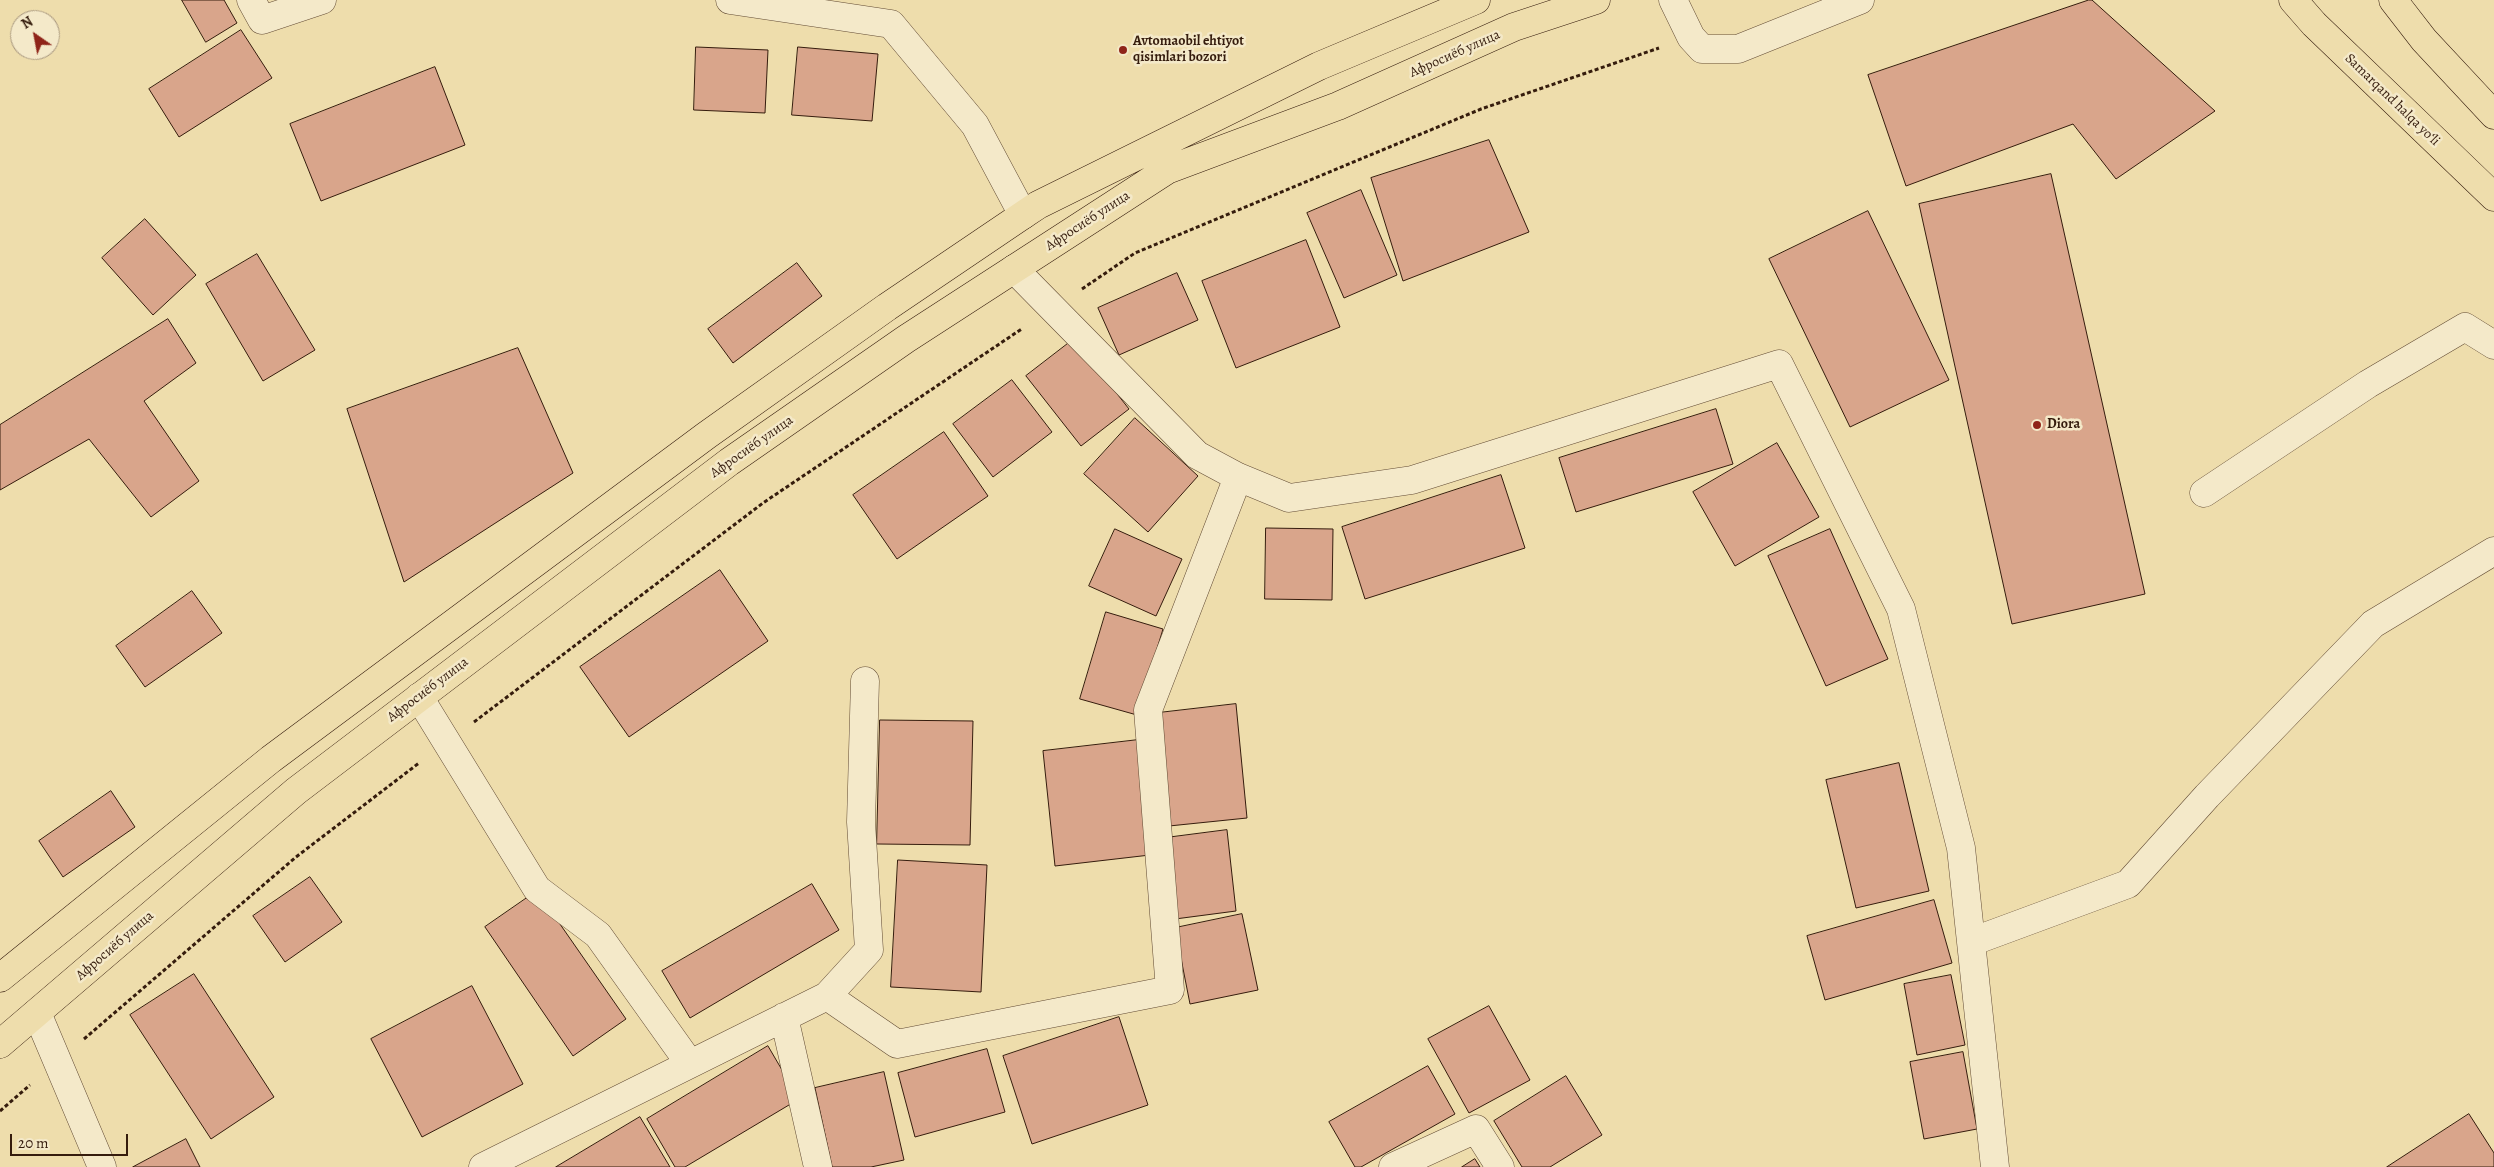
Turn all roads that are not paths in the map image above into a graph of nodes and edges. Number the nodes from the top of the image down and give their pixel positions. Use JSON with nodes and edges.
{"nodes":[{"id":1,"x":251,"y":0,"type":"edge"},
{"id":2,"x":322,"y":0,"type":"edge"},
{"id":3,"x":730,"y":0,"type":"edge"},
{"id":4,"x":1476,"y":0,"type":"edge"},
{"id":5,"x":1596,"y":0,"type":"edge"},
{"id":6,"x":1673,"y":0,"type":"edge"},
{"id":7,"x":1860,"y":0,"type":"edge"},
{"id":8,"x":2293,"y":0,"type":"edge"},
{"id":9,"x":2393,"y":0,"type":"edge"},
{"id":10,"x":2494,"y":115,"type":"edge"},
{"id":11,"x":2494,"y":197,"type":"edge"},
{"id":12,"x":1023,"y":215,"type":"junction"},
{"id":13,"x":1014,"y":269,"type":"junction"},
{"id":14,"x":2494,"y":345,"type":"edge"},
{"id":15,"x":1238,"y":477,"type":"junction"},
{"id":16,"x":2204,"y":493,"type":"dead end"},
{"id":17,"x":2494,"y":551,"type":"edge"},
{"id":18,"x":865,"y":681,"type":"dead end"},
{"id":19,"x":419,"y":697,"type":"junction"},
{"id":20,"x":1971,"y":942,"type":"junction"},
{"id":21,"x":0,"y":978,"type":"edge"},
{"id":22,"x":827,"y":996,"type":"junction"},
{"id":23,"x":37,"y":1013,"type":"junction"},
{"id":24,"x":784,"y":1017,"type":"junction"},
{"id":25,"x":0,"y":1044,"type":"edge"},
{"id":26,"x":690,"y":1064,"type":"junction"},
{"id":27,"x":102,"y":1167,"type":"edge"},
{"id":28,"x":483,"y":1167,"type":"edge"},
{"id":29,"x":818,"y":1167,"type":"edge"},
{"id":30,"x":1393,"y":1167,"type":"edge"},
{"id":31,"x":1500,"y":1167,"type":"edge"},
{"id":32,"x":1995,"y":1167,"type":"edge"}],
"edges":[{"from":1,"to":2,"type":"street"},
{"from":3,"to":12,"type":"street"},
{"from":4,"to":12,"type":"main road"},
{"from":5,"to":13,"type":"main road","name":"Афросиёб улица"},
{"from":6,"to":7,"type":"street"},
{"from":8,"to":11,"type":"main road","name":"Samarqand halqa yoʻli"},
{"from":9,"to":10,"type":"main road"},
{"from":12,"to":21,"type":"main road"},
{"from":13,"to":15,"type":"street"},
{"from":13,"to":19,"type":"main road","name":"Афросиёб улица"},
{"from":14,"to":16,"type":"street"},
{"from":15,"to":20,"type":"street"},
{"from":15,"to":22,"type":"street"},
{"from":17,"to":20,"type":"street"},
{"from":18,"to":22,"type":"street"},
{"from":19,"to":23,"type":"main road","name":"Афросиёб улица"},
{"from":19,"to":26,"type":"street"},
{"from":20,"to":32,"type":"street"},
{"from":22,"to":24,"type":"street"},
{"from":23,"to":25,"type":"main road","name":"Афросиёб улица"},
{"from":23,"to":27,"type":"street"},
{"from":24,"to":26,"type":"street"},
{"from":24,"to":29,"type":"street"},
{"from":26,"to":28,"type":"street"},
{"from":30,"to":31,"type":"street"}]}
